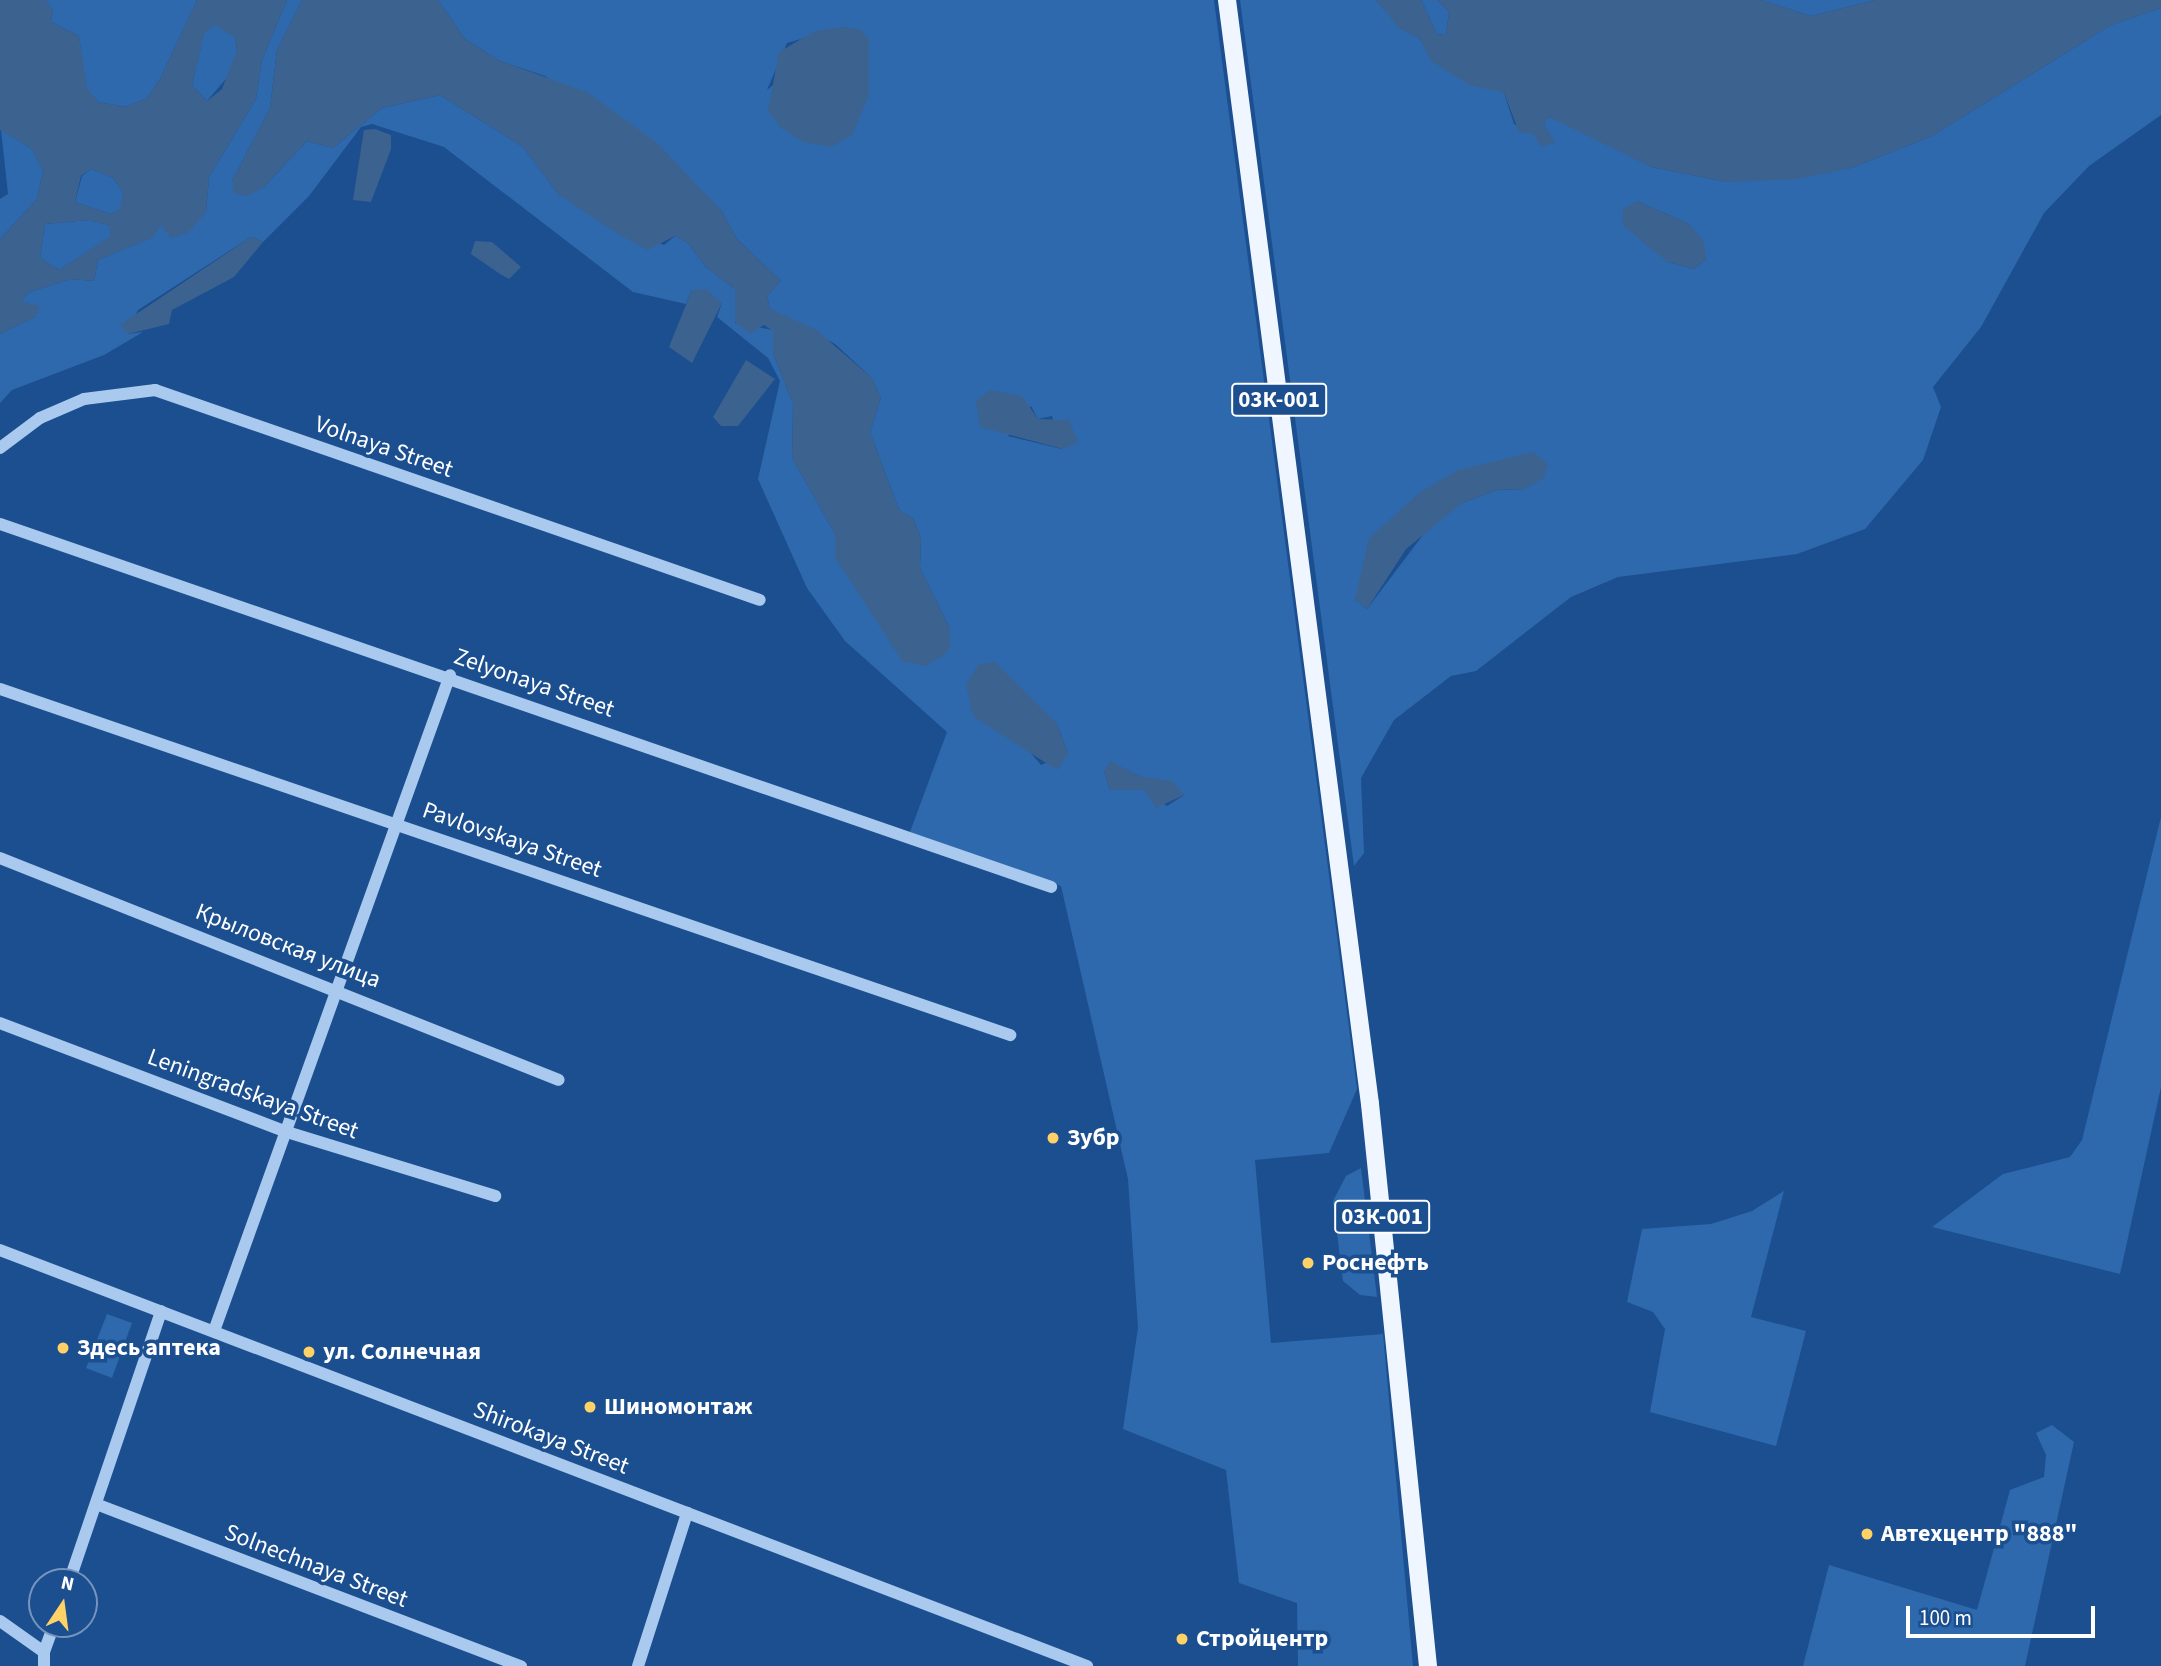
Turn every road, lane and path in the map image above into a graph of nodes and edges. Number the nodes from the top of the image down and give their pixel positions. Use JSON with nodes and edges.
{"nodes":[{"id":1,"x":1227,"y":0,"type":"edge"},
{"id":2,"x":0,"y":448,"type":"edge"},
{"id":3,"x":0,"y":524,"type":"edge"},
{"id":4,"x":760,"y":600,"type":"dead end"},
{"id":5,"x":450,"y":675,"type":"junction"},
{"id":6,"x":0,"y":689,"type":"edge"},
{"id":7,"x":397,"y":823,"type":"junction"},
{"id":8,"x":0,"y":858,"type":"edge"},
{"id":9,"x":1051,"y":887,"type":"dead end"},
{"id":10,"x":337,"y":987,"type":"junction"},
{"id":11,"x":0,"y":1023,"type":"edge"},
{"id":12,"x":1010,"y":1035,"type":"dead end"},
{"id":13,"x":559,"y":1080,"type":"dead end"},
{"id":14,"x":287,"y":1132,"type":"junction"},
{"id":15,"x":495,"y":1196,"type":"dead end"},
{"id":16,"x":0,"y":1250,"type":"edge"},
{"id":17,"x":161,"y":1311,"type":"junction"},
{"id":18,"x":214,"y":1331,"type":"junction"},
{"id":19,"x":96,"y":1504,"type":"junction"},
{"id":20,"x":687,"y":1513,"type":"junction"},
{"id":21,"x":74,"y":1568,"type":"edge"},
{"id":22,"x":0,"y":1621,"type":"edge"},
{"id":23,"x":49,"y":1638,"type":"edge"},
{"id":24,"x":44,"y":1652,"type":"junction"},
{"id":25,"x":44,"y":1666,"type":"edge"},
{"id":26,"x":521,"y":1666,"type":"edge"},
{"id":27,"x":638,"y":1666,"type":"edge"},
{"id":28,"x":1087,"y":1666,"type":"edge"},
{"id":29,"x":1427,"y":1666,"type":"edge"}],
"edges":[{"from":1,"to":29,"type":"main road","number":"03К-001"},
{"from":2,"to":4,"type":"street","name":"Volnaya Street"},
{"from":3,"to":5,"type":"street","name":"Zelyonaya Street"},
{"from":5,"to":7,"type":"street"},
{"from":5,"to":9,"type":"street","name":"Zelyonaya Street"},
{"from":6,"to":7,"type":"street","name":"Pavlovskaya Street"},
{"from":7,"to":10,"type":"street"},
{"from":7,"to":12,"type":"street","name":"Pavlovskaya Street"},
{"from":8,"to":10,"type":"street","name":"Крыловская улица"},
{"from":10,"to":13,"type":"street","name":"Крыловская улица"},
{"from":10,"to":14,"type":"street"},
{"from":11,"to":14,"type":"street","name":"Leningradskaya Street"},
{"from":14,"to":15,"type":"street","name":"Leningradskaya Street"},
{"from":14,"to":18,"type":"street"},
{"from":16,"to":17,"type":"street","name":"Shirokaya Street"},
{"from":17,"to":18,"type":"street","name":"Shirokaya Street"},
{"from":17,"to":19,"type":"street"},
{"from":18,"to":20,"type":"street","name":"Shirokaya Street"},
{"from":19,"to":21,"type":"street"},
{"from":19,"to":26,"type":"street","name":"Solnechnaya Street"},
{"from":20,"to":27,"type":"street"},
{"from":20,"to":28,"type":"street","name":"Shirokaya Street"},
{"from":22,"to":24,"type":"street"},
{"from":23,"to":24,"type":"street"},
{"from":24,"to":25,"type":"street"}]}
